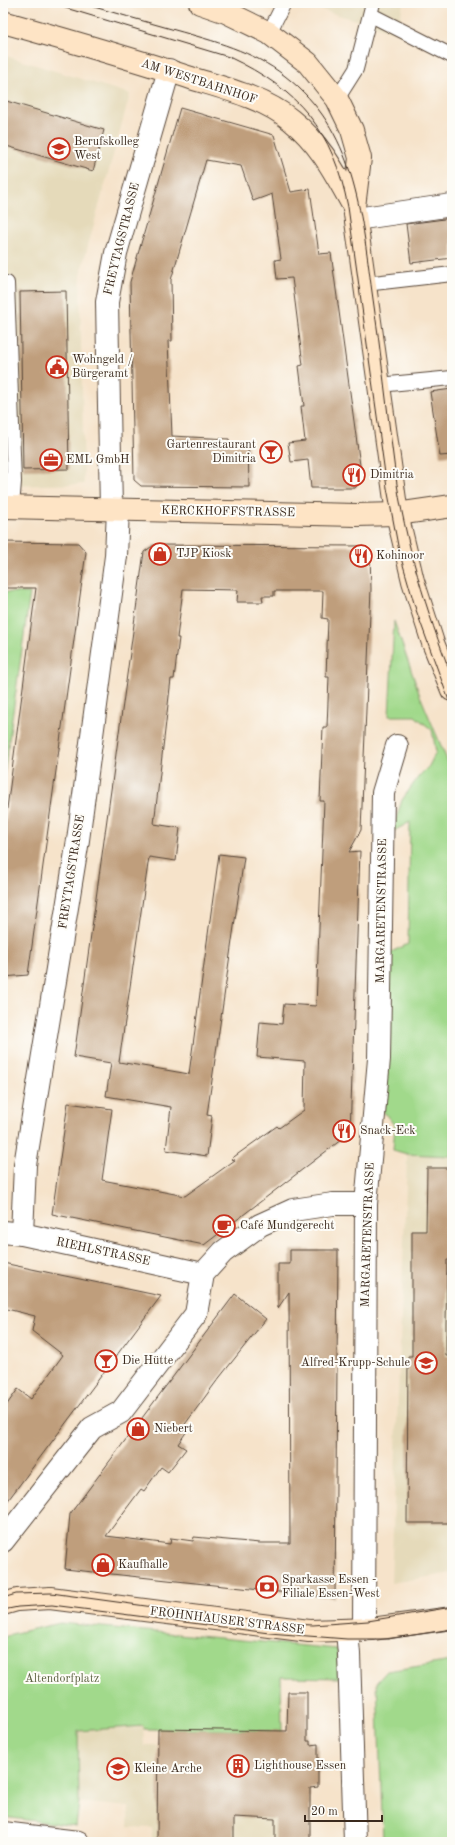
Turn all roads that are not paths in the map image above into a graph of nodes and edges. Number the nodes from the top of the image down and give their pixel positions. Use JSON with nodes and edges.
{"nodes":[{"id":1,"x":200,"y":3,"type":"edge"},
{"id":2,"x":284,"y":3,"type":"edge"},
{"id":3,"x":372,"y":9,"type":"edge"},
{"id":4,"x":3,"y":22,"type":"edge"},
{"id":5,"x":269,"y":34,"type":"junction"},
{"id":6,"x":452,"y":56,"type":"edge"},
{"id":7,"x":169,"y":70,"type":"junction"},
{"id":8,"x":337,"y":99,"type":"junction"},
{"id":9,"x":452,"y":205,"type":"edge"},
{"id":10,"x":355,"y":213,"type":"junction"},
{"id":11,"x":452,"y":274,"type":"edge"},
{"id":12,"x":8,"y":283,"type":"dead end"},
{"id":13,"x":365,"y":284,"type":"junction"},
{"id":14,"x":452,"y":378,"type":"edge"},
{"id":15,"x":379,"y":385,"type":"junction"},
{"id":16,"x":452,"y":506,"type":"edge"},
{"id":17,"x":8,"y":507,"type":"edge"},
{"id":18,"x":114,"y":509,"type":"junction"},
{"id":19,"x":397,"y":514,"type":"junction"},
{"id":20,"x":452,"y":690,"type":"edge"},
{"id":21,"x":396,"y":746,"type":"dead end"},
{"id":22,"x":366,"y":1204,"type":"junction"},
{"id":23,"x":12,"y":1233,"type":"edge"},
{"id":24,"x":203,"y":1274,"type":"junction"},
{"id":25,"x":3,"y":1541,"type":"edge"},
{"id":26,"x":8,"y":1598,"type":"edge"},
{"id":27,"x":452,"y":1618,"type":"edge"},
{"id":28,"x":355,"y":1630,"type":"junction"},
{"id":29,"x":3,"y":1833,"type":"edge"},
{"id":30,"x":78,"y":1842,"type":"edge"},
{"id":31,"x":355,"y":1842,"type":"edge"}],
"edges":[{"from":1,"to":5,"type":"main road"},
{"from":2,"to":5,"type":"lane"},
{"from":3,"to":6,"type":"lane"},
{"from":3,"to":8,"type":"lane"},
{"from":4,"to":7,"type":"main road","name":"AM WESTBAHNHOF"},
{"from":5,"to":8,"type":"main road"},
{"from":7,"to":10,"type":"main road","name":"AM WESTBAHNHOF"},
{"from":7,"to":18,"type":"street","name":"FREYTAGSTRASSE"},
{"from":8,"to":10,"type":"main road"},
{"from":9,"to":10,"type":"street"},
{"from":10,"to":13,"type":"main road"},
{"from":11,"to":13,"type":"lane"},
{"from":12,"to":17,"type":"lane"},
{"from":13,"to":15,"type":"main road"},
{"from":14,"to":15,"type":"lane"},
{"from":15,"to":19,"type":"main road"},
{"from":16,"to":19,"type":"main road","name":"KERCKHOFFSTRASSE"},
{"from":17,"to":18,"type":"main road","name":"KERCKHOFFSTRASSE"},
{"from":18,"to":19,"type":"main road","name":"KERCKHOFFSTRASSE"},
{"from":18,"to":23,"type":"street","name":"FREYTAGSTRASSE"},
{"from":19,"to":20,"type":"main road"},
{"from":21,"to":22,"type":"street","name":"MARGARETENSTRASSE"},
{"from":22,"to":24,"type":"street"},
{"from":22,"to":28,"type":"street","name":"MARGARETENSTRASSE"},
{"from":23,"to":24,"type":"street","name":"RIEHLSTRASSE"},
{"from":24,"to":25,"type":"street"},
{"from":26,"to":28,"type":"main road","name":"FROHNHAUSER STRASSE"},
{"from":27,"to":28,"type":"main road","name":"FROHNHAUSER STRASSE"},
{"from":28,"to":31,"type":"street","name":"MARGARETENSTRASSE"},
{"from":29,"to":30,"type":"street"}]}
